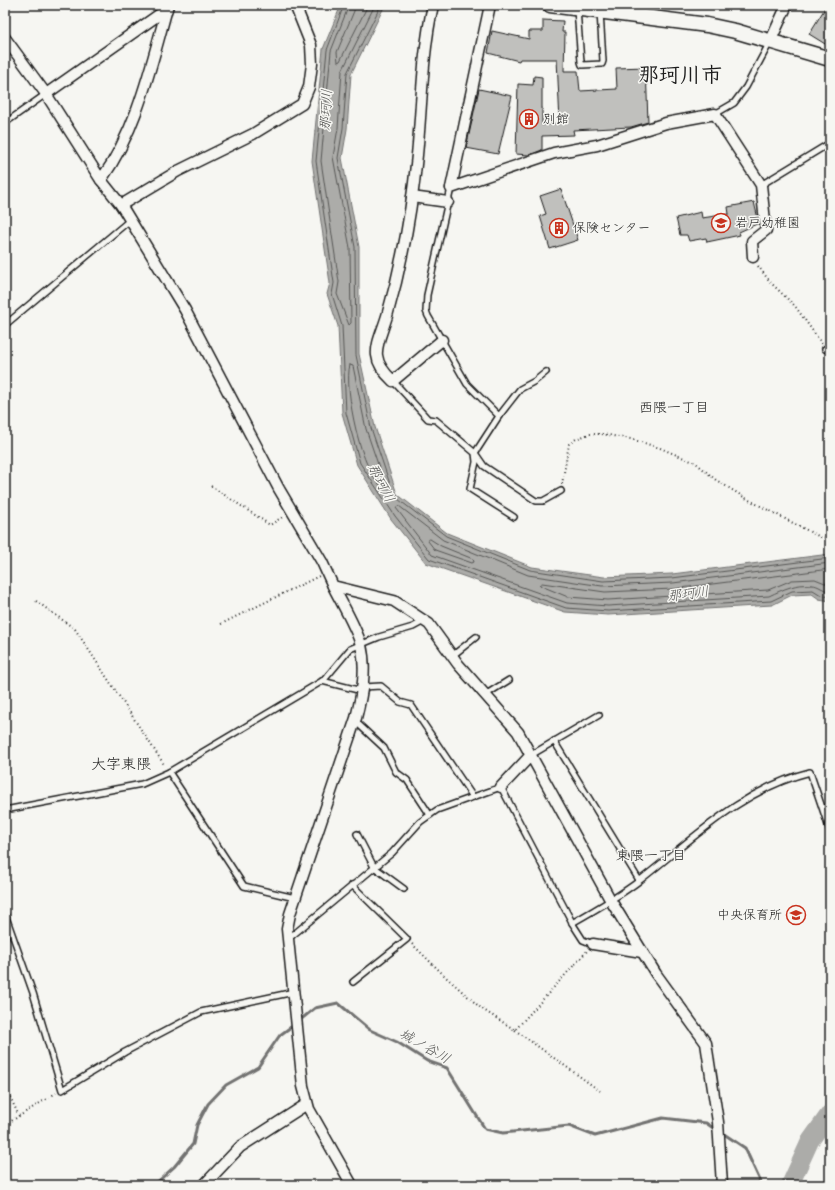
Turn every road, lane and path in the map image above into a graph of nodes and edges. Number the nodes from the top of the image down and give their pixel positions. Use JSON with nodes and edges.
{"nodes":[{"id":1,"x":295,"y":5,"type":"edge"},
{"id":2,"x":433,"y":5,"type":"edge"},
{"id":3,"x":490,"y":5,"type":"edge"},
{"id":4,"x":550,"y":5,"type":"edge"},
{"id":5,"x":787,"y":5,"type":"edge"},
{"id":6,"x":167,"y":7,"type":"edge"},
{"id":7,"x":577,"y":8,"type":"junction"},
{"id":8,"x":600,"y":11,"type":"junction"},
{"id":9,"x":5,"y":38,"type":"edge"},
{"id":10,"x":770,"y":42,"type":"junction"},
{"id":11,"x":830,"y":59,"type":"edge"},
{"id":12,"x":46,"y":94,"type":"junction"},
{"id":13,"x":715,"y":114,"type":"junction"},
{"id":14,"x":5,"y":123,"type":"edge"},
{"id":15,"x":830,"y":143,"type":"edge"},
{"id":16,"x":101,"y":180,"type":"junction"},
{"id":17,"x":761,"y":185,"type":"junction"},
{"id":18,"x":451,"y":188,"type":"junction"},
{"id":19,"x":412,"y":197,"type":"junction"},
{"id":20,"x":448,"y":202,"type":"junction"},
{"id":21,"x":121,"y":205,"type":"junction"},
{"id":22,"x":130,"y":220,"type":"junction"},
{"id":23,"x":753,"y":257,"type":"joint"},
{"id":24,"x":5,"y":325,"type":"edge"},
{"id":25,"x":442,"y":340,"type":"junction"},
{"id":26,"x":828,"y":348,"type":"edge"},
{"id":27,"x":546,"y":372,"type":"dead end"},
{"id":28,"x":393,"y":381,"type":"junction"},
{"id":29,"x":500,"y":416,"type":"junction"},
{"id":30,"x":476,"y":453,"type":"junction"},
{"id":31,"x":210,"y":486,"type":"dead end"},
{"id":32,"x":561,"y":491,"type":"joint"},
{"id":33,"x":292,"y":511,"type":"junction"},
{"id":34,"x":514,"y":517,"type":"dead end"},
{"id":35,"x":830,"y":538,"type":"edge"},
{"id":36,"x":327,"y":572,"type":"junction"},
{"id":37,"x":333,"y":586,"type":"junction"},
{"id":38,"x":36,"y":601,"type":"dead end"},
{"id":39,"x":424,"y":621,"type":"junction"},
{"id":40,"x":221,"y":624,"type":"dead end"},
{"id":41,"x":476,"y":637,"type":"dead end"},
{"id":42,"x":361,"y":644,"type":"junction"},
{"id":43,"x":452,"y":656,"type":"junction"},
{"id":44,"x":509,"y":680,"type":"dead end"},
{"id":45,"x":322,"y":681,"type":"junction"},
{"id":46,"x":363,"y":689,"type":"junction"},
{"id":47,"x":485,"y":695,"type":"junction"},
{"id":48,"x":599,"y":715,"type":"dead end"},
{"id":49,"x":355,"y":721,"type":"junction"},
{"id":50,"x":554,"y":741,"type":"junction"},
{"id":51,"x":531,"y":755,"type":"junction"},
{"id":52,"x":169,"y":772,"type":"junction"},
{"id":53,"x":501,"y":787,"type":"junction"},
{"id":54,"x":473,"y":797,"type":"junction"},
{"id":55,"x":5,"y":810,"type":"edge"},
{"id":56,"x":430,"y":815,"type":"junction"},
{"id":57,"x":830,"y":830,"type":"edge"},
{"id":58,"x":357,"y":834,"type":"dead end"},
{"id":59,"x":374,"y":867,"type":"junction"},
{"id":60,"x":640,"y":880,"type":"junction"},
{"id":61,"x":352,"y":884,"type":"junction"},
{"id":62,"x":404,"y":889,"type":"dead end"},
{"id":63,"x":295,"y":898,"type":"junction"},
{"id":64,"x":611,"y":901,"type":"junction"},
{"id":65,"x":5,"y":914,"type":"edge"},
{"id":66,"x":572,"y":923,"type":"junction"},
{"id":67,"x":288,"y":939,"type":"junction"},
{"id":68,"x":407,"y":939,"type":"junction"},
{"id":69,"x":593,"y":944,"type":"junction"},
{"id":70,"x":642,"y":952,"type":"junction"},
{"id":71,"x":353,"y":982,"type":"dead end"},
{"id":72,"x":294,"y":992,"type":"junction"},
{"id":73,"x":515,"y":1030,"type":"junction"},
{"id":74,"x":5,"y":1086,"type":"edge"},
{"id":75,"x":62,"y":1090,"type":"junction"},
{"id":76,"x":600,"y":1091,"type":"dead end"},
{"id":77,"x":307,"y":1104,"type":"junction"},
{"id":78,"x":19,"y":1116,"type":"junction"},
{"id":79,"x":5,"y":1125,"type":"edge"},
{"id":80,"x":204,"y":1185,"type":"edge"},
{"id":81,"x":352,"y":1185,"type":"edge"},
{"id":82,"x":722,"y":1185,"type":"edge"}],
"edges":[{"from":1,"to":21,"type":"street"},
{"from":2,"to":19,"type":"street"},
{"from":3,"to":18,"type":"street"},
{"from":4,"to":7,"type":"street"},
{"from":5,"to":10,"type":"street"},
{"from":6,"to":12,"type":"street"},
{"from":6,"to":16,"type":"street"},
{"from":7,"to":8,"type":"street"},
{"from":7,"to":8,"type":"lane"},
{"from":8,"to":10,"type":"street"},
{"from":9,"to":12,"type":"street"},
{"from":10,"to":11,"type":"street"},
{"from":10,"to":13,"type":"lane"},
{"from":12,"to":14,"type":"lane"},
{"from":12,"to":16,"type":"street"},
{"from":13,"to":17,"type":"street"},
{"from":13,"to":18,"type":"street"},
{"from":15,"to":17,"type":"lane"},
{"from":16,"to":21,"type":"street"},
{"from":17,"to":23,"type":"street"},
{"from":18,"to":20,"type":"lane"},
{"from":19,"to":20,"type":"street"},
{"from":19,"to":28,"type":"street"},
{"from":20,"to":25,"type":"lane"},
{"from":21,"to":22,"type":"street"},
{"from":22,"to":24,"type":"lane"},
{"from":22,"to":33,"type":"street"},
{"from":23,"to":26,"type":"path"},
{"from":25,"to":28,"type":"street"},
{"from":25,"to":29,"type":"lane"},
{"from":27,"to":29,"type":"lane"},
{"from":28,"to":30,"type":"lane"},
{"from":29,"to":30,"type":"lane"},
{"from":30,"to":32,"type":"lane"},
{"from":30,"to":34,"type":"lane"},
{"from":31,"to":33,"type":"path"},
{"from":32,"to":35,"type":"path"},
{"from":33,"to":36,"type":"street"},
{"from":36,"to":37,"type":"street"},
{"from":36,"to":40,"type":"path"},
{"from":37,"to":39,"type":"street"},
{"from":37,"to":42,"type":"street"},
{"from":38,"to":52,"type":"path"},
{"from":39,"to":42,"type":"lane"},
{"from":39,"to":43,"type":"street"},
{"from":41,"to":43,"type":"lane"},
{"from":42,"to":45,"type":"lane"},
{"from":42,"to":46,"type":"street"},
{"from":43,"to":47,"type":"street"},
{"from":44,"to":47,"type":"lane"},
{"from":45,"to":46,"type":"lane"},
{"from":45,"to":52,"type":"lane"},
{"from":46,"to":49,"type":"street"},
{"from":46,"to":54,"type":"lane"},
{"from":47,"to":51,"type":"street"},
{"from":48,"to":50,"type":"lane"},
{"from":49,"to":56,"type":"lane"},
{"from":49,"to":63,"type":"street"},
{"from":50,"to":51,"type":"lane"},
{"from":50,"to":60,"type":"lane"},
{"from":51,"to":53,"type":"street"},
{"from":51,"to":64,"type":"street"},
{"from":52,"to":55,"type":"lane"},
{"from":52,"to":63,"type":"lane"},
{"from":53,"to":54,"type":"lane"},
{"from":53,"to":66,"type":"lane"},
{"from":54,"to":56,"type":"lane"},
{"from":56,"to":59,"type":"lane"},
{"from":57,"to":60,"type":"lane"},
{"from":58,"to":59,"type":"lane"},
{"from":59,"to":61,"type":"lane"},
{"from":59,"to":62,"type":"lane"},
{"from":60,"to":64,"type":"lane"},
{"from":61,"to":67,"type":"lane"},
{"from":61,"to":68,"type":"lane"},
{"from":63,"to":67,"type":"street"},
{"from":64,"to":66,"type":"lane"},
{"from":64,"to":70,"type":"street"},
{"from":65,"to":75,"type":"lane"},
{"from":66,"to":69,"type":"lane"},
{"from":67,"to":72,"type":"street"},
{"from":68,"to":71,"type":"lane"},
{"from":68,"to":73,"type":"path"},
{"from":69,"to":70,"type":"street"},
{"from":69,"to":73,"type":"path"},
{"from":70,"to":82,"type":"street"},
{"from":72,"to":75,"type":"lane"},
{"from":72,"to":77,"type":"street"},
{"from":73,"to":76,"type":"path"},
{"from":74,"to":78,"type":"path"},
{"from":75,"to":78,"type":"path"},
{"from":77,"to":80,"type":"street"},
{"from":77,"to":81,"type":"street"},
{"from":78,"to":79,"type":"path"}]}
